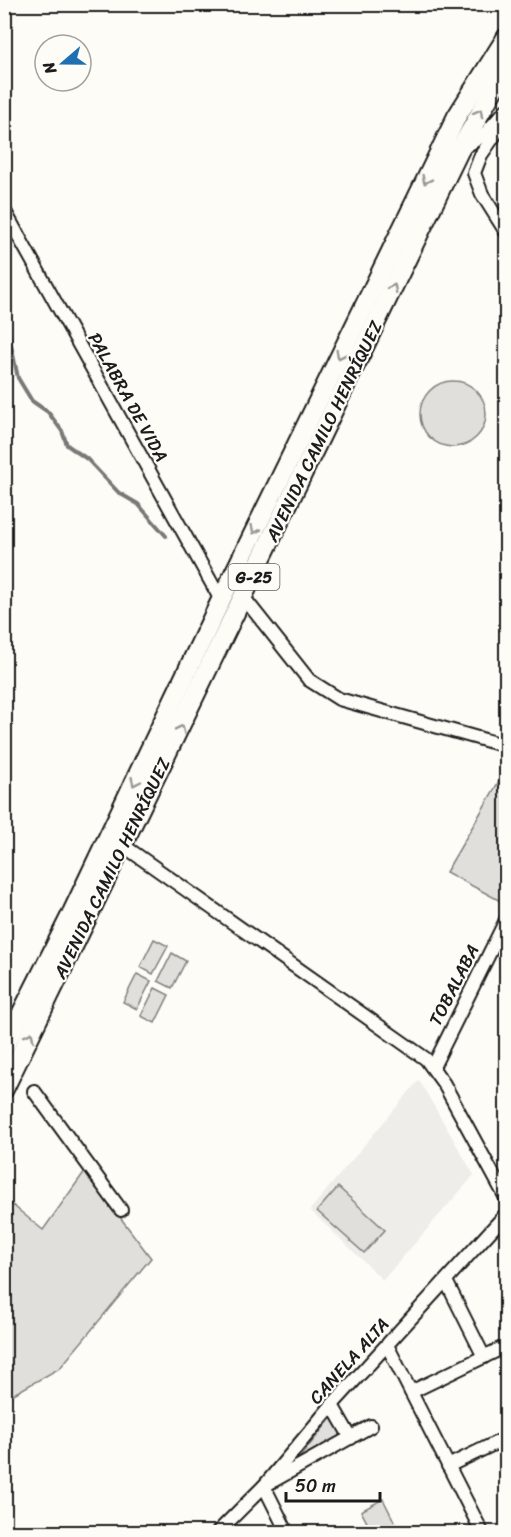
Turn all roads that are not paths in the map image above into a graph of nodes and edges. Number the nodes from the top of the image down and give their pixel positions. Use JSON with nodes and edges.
{"nodes":[{"id":1,"x":507,"y":38,"type":"edge"},
{"id":2,"x":507,"y":67,"type":"edge"},
{"id":3,"x":507,"y":110,"type":"edge"},
{"id":4,"x":507,"y":119,"type":"edge"},
{"id":5,"x":459,"y":151,"type":"junction"},
{"id":6,"x":4,"y":210,"type":"edge"},
{"id":7,"x":507,"y":232,"type":"edge"},
{"id":8,"x":244,"y":598,"type":"junction"},
{"id":9,"x":221,"y":600,"type":"junction"},
{"id":10,"x":507,"y":746,"type":"edge"},
{"id":11,"x":124,"y":846,"type":"junction"},
{"id":12,"x":507,"y":920,"type":"edge"},
{"id":13,"x":4,"y":1048,"type":"edge"},
{"id":14,"x":433,"y":1067,"type":"junction"},
{"id":15,"x":4,"y":1089,"type":"edge"},
{"id":16,"x":34,"y":1091,"type":"dead end"},
{"id":17,"x":507,"y":1198,"type":"edge"},
{"id":18,"x":121,"y":1210,"type":"dead end"},
{"id":19,"x":507,"y":1214,"type":"edge"},
{"id":20,"x":446,"y":1281,"type":"junction"},
{"id":21,"x":387,"y":1345,"type":"junction"},
{"id":22,"x":502,"y":1348,"type":"dead end"},
{"id":23,"x":484,"y":1357,"type":"junction"},
{"id":24,"x":411,"y":1392,"type":"junction"},
{"id":25,"x":332,"y":1406,"type":"junction"},
{"id":26,"x":371,"y":1426,"type":"dead end"},
{"id":27,"x":351,"y":1438,"type":"junction"},
{"id":28,"x":507,"y":1438,"type":"edge"},
{"id":29,"x":448,"y":1466,"type":"junction"},
{"id":30,"x":264,"y":1486,"type":"junction"},
{"id":31,"x":218,"y":1533,"type":"edge"},
{"id":32,"x":287,"y":1533,"type":"edge"},
{"id":33,"x":482,"y":1533,"type":"edge"}],
"edges":[{"from":1,"to":9,"type":"main road","name":"AVENIDA CAMILO HENRÍQUEZ","number":"G-25","one_way":true},
{"from":5,"to":2,"type":"main road","name":"AVENIDA CAMILO HENRÍQUEZ","number":"G-25","one_way":true},
{"from":3,"to":5,"type":"street"},
{"from":4,"to":7,"type":"street"},
{"from":8,"to":5,"type":"main road","name":"AVENIDA CAMILO HENRÍQUEZ","number":"G-25","one_way":true},
{"from":6,"to":9,"type":"street","name":"PALABRA DE VIDA"},
{"from":8,"to":10,"type":"street"},
{"from":11,"to":8,"type":"main road","name":"AVENIDA CAMILO HENRÍQUEZ","number":"G-25","one_way":true},
{"from":9,"to":13,"type":"main road","name":"AVENIDA CAMILO HENRÍQUEZ","number":"G-25","one_way":true},
{"from":11,"to":14,"type":"street"},
{"from":15,"to":11,"type":"main road","name":"AVENIDA CAMILO HENRÍQUEZ","number":"G-25","one_way":true},
{"from":12,"to":14,"type":"street","name":"TOBALABA"},
{"from":14,"to":17,"type":"street"},
{"from":16,"to":18,"type":"street"},
{"from":19,"to":20,"type":"street","name":"CANELA ALTA"},
{"from":20,"to":21,"type":"street","name":"CANELA ALTA"},
{"from":20,"to":23,"type":"street"},
{"from":21,"to":24,"type":"street"},
{"from":21,"to":25,"type":"street","name":"CANELA ALTA"},
{"from":22,"to":23,"type":"street"},
{"from":23,"to":24,"type":"street"},
{"from":24,"to":29,"type":"street"},
{"from":25,"to":27,"type":"street"},
{"from":25,"to":30,"type":"street","name":"CANELA ALTA"},
{"from":26,"to":27,"type":"street"},
{"from":27,"to":30,"type":"street"},
{"from":28,"to":29,"type":"street"},
{"from":29,"to":33,"type":"street"},
{"from":30,"to":31,"type":"street","name":"CANELA ALTA"},
{"from":30,"to":32,"type":"street"}]}
